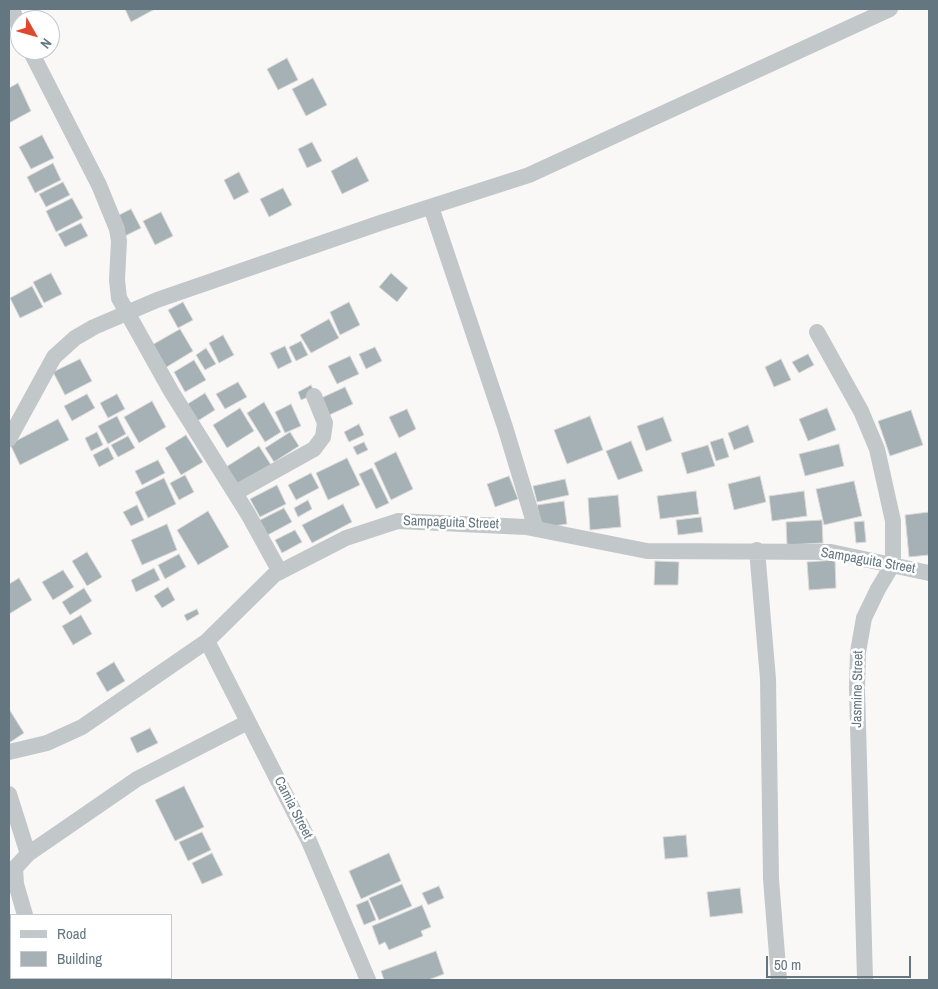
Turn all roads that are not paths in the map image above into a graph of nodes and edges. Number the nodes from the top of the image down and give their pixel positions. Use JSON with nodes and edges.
{"nodes":[{"id":1,"x":890,"y":9,"type":"edge"},
{"id":2,"x":35,"y":60,"type":"edge"},
{"id":3,"x":431,"y":207,"type":"junction"},
{"id":4,"x":128,"y":312,"type":"junction"},
{"id":5,"x":817,"y":332,"type":"dead end"},
{"id":6,"x":314,"y":396,"type":"dead end"},
{"id":7,"x":9,"y":439,"type":"edge"},
{"id":8,"x":235,"y":493,"type":"junction"},
{"id":9,"x":536,"y":528,"type":"junction"},
{"id":10,"x":758,"y":550,"type":"junction"},
{"id":11,"x":893,"y":564,"type":"junction"},
{"id":12,"x":280,"y":572,"type":"junction"},
{"id":13,"x":929,"y":573,"type":"edge"},
{"id":14,"x":207,"y":641,"type":"junction"},
{"id":15,"x":248,"y":722,"type":"junction"},
{"id":16,"x":9,"y":752,"type":"edge"},
{"id":17,"x":9,"y":794,"type":"edge"},
{"id":18,"x":28,"y":854,"type":"junction"},
{"id":19,"x":26,"y":914,"type":"edge"},
{"id":20,"x":368,"y":980,"type":"edge"},
{"id":21,"x":779,"y":980,"type":"edge"},
{"id":22,"x":865,"y":980,"type":"edge"}],
"edges":[{"from":1,"to":3,"type":"street"},
{"from":2,"to":4,"type":"street"},
{"from":3,"to":4,"type":"street"},
{"from":3,"to":9,"type":"street"},
{"from":4,"to":7,"type":"street"},
{"from":4,"to":8,"type":"street"},
{"from":5,"to":11,"type":"street"},
{"from":6,"to":8,"type":"street"},
{"from":8,"to":12,"type":"street"},
{"from":9,"to":10,"type":"street","name":"Sampaguita Street"},
{"from":9,"to":12,"type":"street","name":"Sampaguita Street"},
{"from":10,"to":11,"type":"street","name":"Sampaguita Street"},
{"from":10,"to":21,"type":"street"},
{"from":11,"to":13,"type":"street","name":"Sampaguita Street"},
{"from":11,"to":22,"type":"street","name":"Jasmine Street"},
{"from":12,"to":14,"type":"street","name":"Sampaguita Street"},
{"from":14,"to":15,"type":"street","name":"Camia Street"},
{"from":14,"to":16,"type":"street","name":"Sampaguita Street"},
{"from":15,"to":18,"type":"street"},
{"from":15,"to":20,"type":"street","name":"Camia Street"},
{"from":17,"to":18,"type":"street"},
{"from":18,"to":19,"type":"street"}]}
